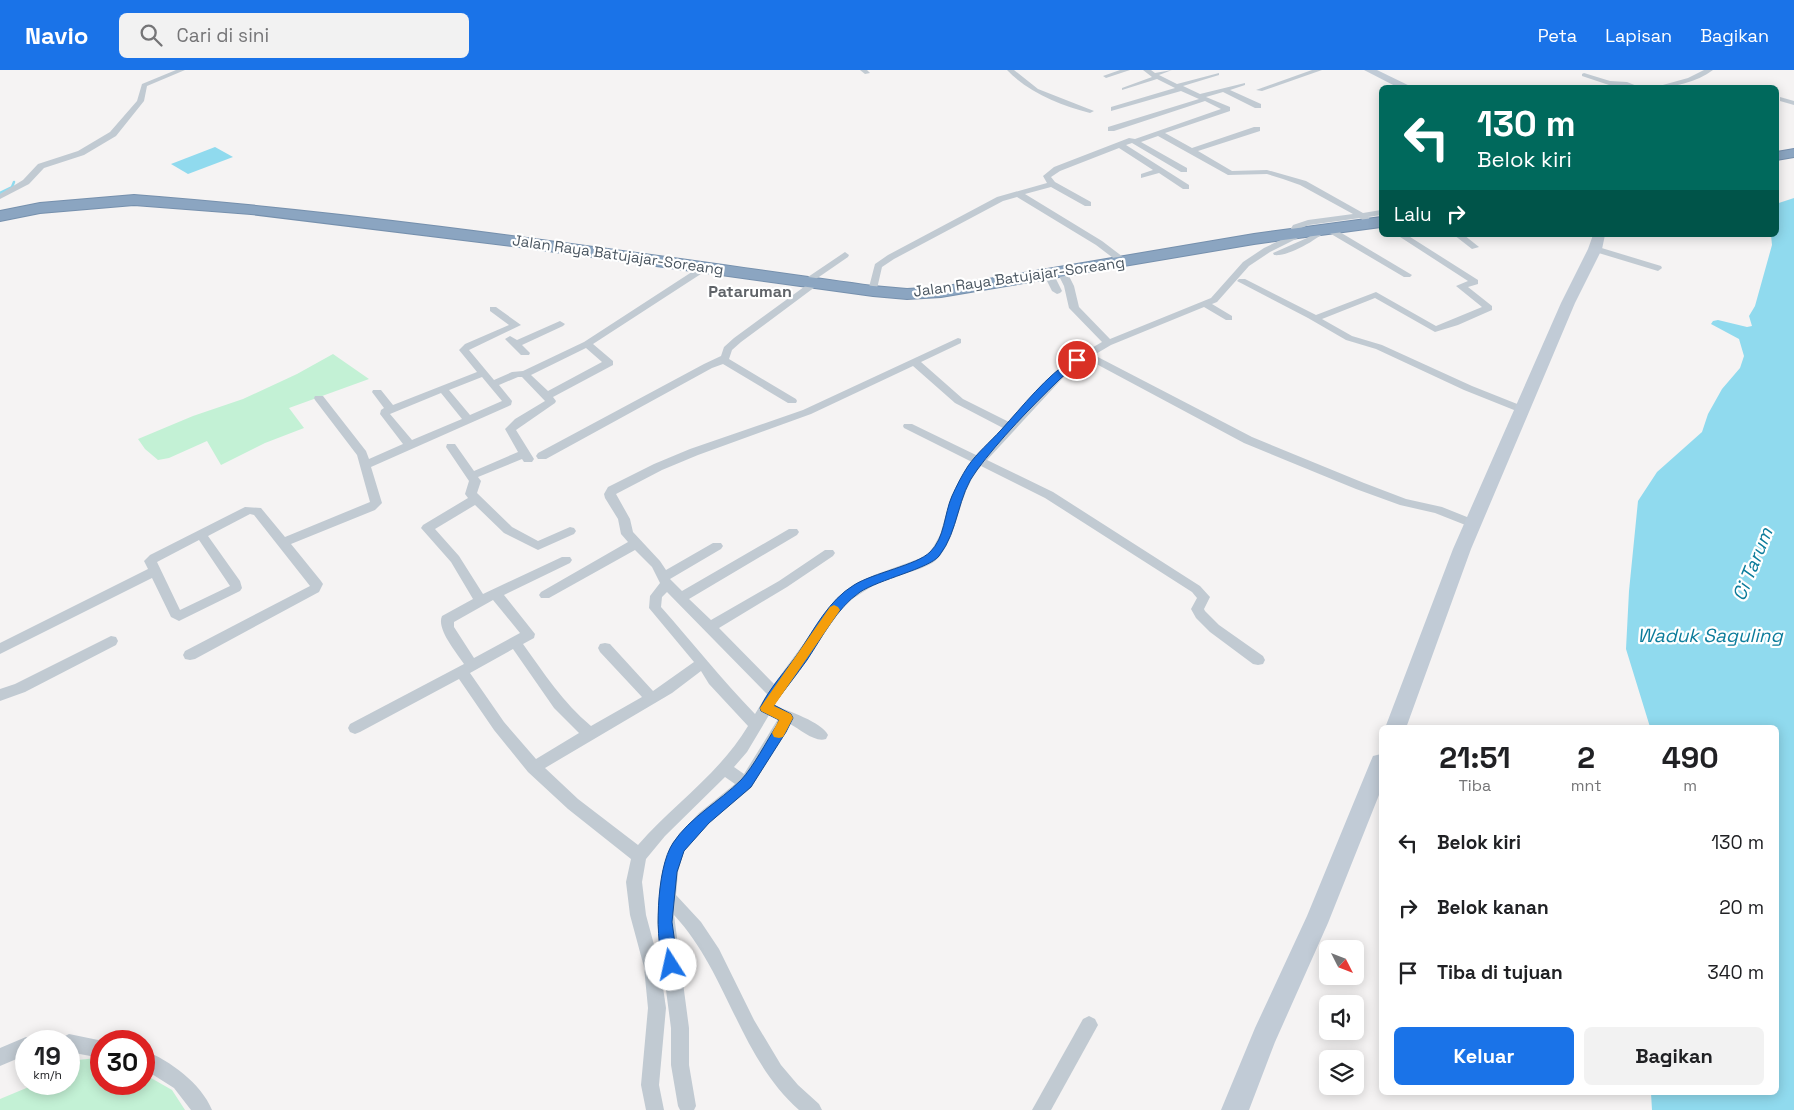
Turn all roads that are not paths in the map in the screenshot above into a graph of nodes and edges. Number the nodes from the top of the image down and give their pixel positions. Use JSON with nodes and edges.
{"nodes":[{"id":1,"x":182,"y":70,"type":"edge"},
{"id":2,"x":1010,"y":70,"type":"edge"},
{"id":3,"x":1127,"y":70,"type":"edge"},
{"id":4,"x":1146,"y":70,"type":"edge"},
{"id":5,"x":1169,"y":70,"type":"edge"},
{"id":6,"x":1319,"y":70,"type":"edge"},
{"id":7,"x":1369,"y":70,"type":"edge"},
{"id":8,"x":1707,"y":70,"type":"edge"},
{"id":9,"x":1217,"y":74,"type":"dead end"},
{"id":10,"x":1584,"y":75,"type":"dead end"},
{"id":11,"x":1106,"y":76,"type":"dead end"},
{"id":12,"x":1156,"y":76,"type":"junction"},
{"id":13,"x":1243,"y":84,"type":"dead end"},
{"id":14,"x":1402,"y":85,"type":"edge"},
{"id":15,"x":1631,"y":85,"type":"edge"},
{"id":16,"x":1667,"y":85,"type":"edge"},
{"id":17,"x":1180,"y":87,"type":"junction"},
{"id":18,"x":1124,"y":89,"type":"dead end"},
{"id":19,"x":1225,"y":90,"type":"junction"},
{"id":20,"x":1260,"y":90,"type":"dead end"},
{"id":21,"x":1203,"y":98,"type":"junction"},
{"id":22,"x":1783,"y":99,"type":"dead end"},
{"id":23,"x":1794,"y":104,"type":"edge"},
{"id":24,"x":1258,"y":106,"type":"dead end"},
{"id":25,"x":1114,"y":109,"type":"dead end"},
{"id":26,"x":1090,"y":111,"type":"dead end"},
{"id":27,"x":1257,"y":129,"type":"dead end"},
{"id":28,"x":1163,"y":135,"type":"junction"},
{"id":29,"x":1134,"y":141,"type":"junction"},
{"id":30,"x":1120,"y":145,"type":"junction"},
{"id":31,"x":1191,"y":151,"type":"junction"},
{"id":32,"x":1794,"y":153,"type":"edge"},
{"id":33,"x":1779,"y":156,"type":"edge"},
{"id":34,"x":1160,"y":170,"type":"junction"},
{"id":35,"x":1184,"y":170,"type":"dead end"},
{"id":36,"x":1144,"y":176,"type":"dead end"},
{"id":37,"x":1052,"y":184,"type":"junction"},
{"id":38,"x":1186,"y":187,"type":"dead end"},
{"id":39,"x":1019,"y":194,"type":"junction"},
{"id":40,"x":0,"y":197,"type":"edge"},
{"id":41,"x":1088,"y":204,"type":"dead end"},
{"id":42,"x":0,"y":216,"type":"edge"},
{"id":43,"x":1373,"y":220,"type":"edge"},
{"id":44,"x":1325,"y":230,"type":"junction"},
{"id":45,"x":1299,"y":233,"type":"junction"},
{"id":46,"x":1404,"y":237,"type":"edge"},
{"id":47,"x":1461,"y":237,"type":"edge"},
{"id":48,"x":1597,"y":242,"type":"edge"},
{"id":49,"x":1475,"y":247,"type":"dead end"},
{"id":50,"x":845,"y":255,"type":"dead end"},
{"id":51,"x":1124,"y":262,"type":"junction"},
{"id":52,"x":704,"y":268,"type":"junction"},
{"id":53,"x":1658,"y":268,"type":"dead end"},
{"id":54,"x":1056,"y":273,"type":"junction"},
{"id":55,"x":1406,"y":275,"type":"dead end"},
{"id":56,"x":1238,"y":279,"type":"junction"},
{"id":57,"x":812,"y":282,"type":"junction"},
{"id":58,"x":873,"y":291,"type":"junction"},
{"id":59,"x":1057,"y":291,"type":"dead end"},
{"id":60,"x":1205,"y":304,"type":"junction"},
{"id":61,"x":493,"y":308,"type":"dead end"},
{"id":62,"x":1229,"y":318,"type":"dead end"},
{"id":63,"x":1314,"y":318,"type":"junction"},
{"id":64,"x":560,"y":324,"type":"dead end"},
{"id":65,"x":503,"y":332,"type":"junction"},
{"id":66,"x":958,"y":340,"type":"dead end"},
{"id":67,"x":1108,"y":343,"type":"junction"},
{"id":68,"x":516,"y":344,"type":"junction"},
{"id":69,"x":587,"y":344,"type":"junction"},
{"id":70,"x":525,"y":353,"type":"dead end"},
{"id":71,"x":1086,"y":355,"type":"junction"},
{"id":72,"x":723,"y":360,"type":"junction"},
{"id":73,"x":914,"y":361,"type":"junction"},
{"id":74,"x":483,"y":373,"type":"junction"},
{"id":75,"x":525,"y":374,"type":"junction"},
{"id":76,"x":493,"y":384,"type":"junction"},
{"id":77,"x":443,"y":389,"type":"junction"},
{"id":78,"x":377,"y":392,"type":"dead end"},
{"id":79,"x":547,"y":396,"type":"junction"},
{"id":80,"x":319,"y":398,"type":"dead end"},
{"id":81,"x":792,"y":400,"type":"dead end"},
{"id":82,"x":390,"y":409,"type":"junction"},
{"id":83,"x":1523,"y":410,"type":"junction"},
{"id":84,"x":469,"y":420,"type":"junction"},
{"id":85,"x":908,"y":426,"type":"dead end"},
{"id":86,"x":1010,"y":428,"type":"junction"},
{"id":87,"x":410,"y":446,"type":"junction"},
{"id":88,"x":450,"y":447,"type":"dead end"},
{"id":89,"x":542,"y":456,"type":"dead end"},
{"id":90,"x":979,"y":460,"type":"junction"},
{"id":91,"x":365,"y":465,"type":"junction"},
{"id":92,"x":472,"y":476,"type":"junction"},
{"id":93,"x":476,"y":499,"type":"junction"},
{"id":94,"x":1473,"y":524,"type":"junction"},
{"id":95,"x":570,"y":532,"type":"dead end"},
{"id":96,"x":793,"y":532,"type":"dead end"},
{"id":97,"x":201,"y":534,"type":"junction"},
{"id":98,"x":284,"y":542,"type":"junction"},
{"id":99,"x":635,"y":544,"type":"junction"},
{"id":100,"x":717,"y":546,"type":"dead end"},
{"id":101,"x":829,"y":553,"type":"dead end"},
{"id":102,"x":566,"y":560,"type":"dead end"},
{"id":103,"x":155,"y":571,"type":"junction"},
{"id":104,"x":666,"y":580,"type":"junction"},
{"id":105,"x":495,"y":593,"type":"junction"},
{"id":106,"x":545,"y":595,"type":"dead end"},
{"id":107,"x":682,"y":597,"type":"junction"},
{"id":108,"x":480,"y":601,"type":"junction"},
{"id":109,"x":710,"y":627,"type":"junction"},
{"id":110,"x":111,"y":641,"type":"dead end"},
{"id":111,"x":515,"y":642,"type":"junction"},
{"id":112,"x":604,"y":648,"type":"dead end"},
{"id":113,"x":0,"y":649,"type":"edge"},
{"id":114,"x":190,"y":656,"type":"dead end"},
{"id":115,"x":1258,"y":660,"type":"dead end"},
{"id":116,"x":703,"y":663,"type":"junction"},
{"id":117,"x":467,"y":669,"type":"junction"},
{"id":118,"x":775,"y":694,"type":"junction"},
{"id":119,"x":0,"y":695,"type":"edge"},
{"id":120,"x":651,"y":698,"type":"junction"},
{"id":121,"x":766,"y":708,"type":"junction"},
{"id":122,"x":786,"y":718,"type":"junction"},
{"id":123,"x":756,"y":725,"type":"junction"},
{"id":124,"x":1396,"y":725,"type":"edge"},
{"id":125,"x":355,"y":728,"type":"dead end"},
{"id":126,"x":590,"y":734,"type":"junction"},
{"id":127,"x":821,"y":735,"type":"dead end"},
{"id":128,"x":533,"y":768,"type":"junction"},
{"id":129,"x":723,"y":768,"type":"junction"},
{"id":130,"x":1379,"y":769,"type":"edge"},
{"id":131,"x":746,"y":783,"type":"junction"},
{"id":132,"x":639,"y":856,"type":"junction"},
{"id":133,"x":668,"y":898,"type":"junction"},
{"id":134,"x":1089,"y":1025,"type":"dead end"},
{"id":135,"x":15,"y":1051,"type":"edge"},
{"id":136,"x":0,"y":1057,"type":"edge"},
{"id":137,"x":155,"y":1066,"type":"edge"},
{"id":138,"x":686,"y":1109,"type":"edge"},
{"id":139,"x":203,"y":1110,"type":"edge"},
{"id":140,"x":655,"y":1110,"type":"edge"},
{"id":141,"x":812,"y":1110,"type":"edge"},
{"id":142,"x":1041,"y":1110,"type":"edge"},
{"id":143,"x":1236,"y":1110,"type":"edge"}],
"edges":[{"from":1,"to":40,"type":"street"},
{"from":2,"to":26,"type":"street"},
{"from":3,"to":11,"type":"street"},
{"from":4,"to":12,"type":"street"},
{"from":5,"to":12,"type":"street"},
{"from":6,"to":20,"type":"street"},
{"from":7,"to":14,"type":"street"},
{"from":8,"to":16,"type":"street"},
{"from":9,"to":17,"type":"street"},
{"from":10,"to":15,"type":"street"},
{"from":12,"to":17,"type":"street"},
{"from":12,"to":18,"type":"street"},
{"from":13,"to":19,"type":"street"},
{"from":17,"to":21,"type":"street"},
{"from":17,"to":25,"type":"street"},
{"from":19,"to":21,"type":"street"},
{"from":19,"to":24,"type":"street"},
{"from":21,"to":28,"type":"street"},
{"from":21,"to":29,"type":"street"},
{"from":22,"to":23,"type":"street"},
{"from":27,"to":31,"type":"street"},
{"from":28,"to":29,"type":"street"},
{"from":28,"to":31,"type":"street"},
{"from":29,"to":30,"type":"street"},
{"from":29,"to":35,"type":"street"},
{"from":30,"to":34,"type":"street"},
{"from":30,"to":37,"type":"street"},
{"from":31,"to":43,"type":"street"},
{"from":32,"to":33,"type":"highway"},
{"from":34,"to":36,"type":"street"},
{"from":34,"to":38,"type":"street"},
{"from":37,"to":39,"type":"street"},
{"from":37,"to":41,"type":"street"},
{"from":39,"to":51,"type":"street"},
{"from":39,"to":58,"type":"street"},
{"from":42,"to":52,"type":"highway","name":"Jalan Raya Batujajar-Soreang"},
{"from":43,"to":44,"type":"highway","name":"Jalan Raya Batujajar-Soreang"},
{"from":43,"to":45,"type":"street"},
{"from":44,"to":45,"type":"highway","name":"Jalan Raya Batujajar-Soreang"},
{"from":44,"to":55,"type":"street"},
{"from":44,"to":56,"type":"street"},
{"from":45,"to":51,"type":"highway","name":"Jalan Raya Batujajar-Soreang"},
{"from":45,"to":56,"type":"street"},
{"from":46,"to":63,"type":"street"},
{"from":47,"to":49,"type":"street"},
{"from":48,"to":53,"type":"street"},
{"from":48,"to":83,"type":"street"},
{"from":50,"to":57,"type":"street"},
{"from":51,"to":54,"type":"highway","name":"Jalan Raya Batujajar-Soreang"},
{"from":52,"to":57,"type":"highway","name":"Jalan Raya Batujajar-Soreang"},
{"from":52,"to":69,"type":"street"},
{"from":54,"to":58,"type":"highway","name":"Jalan Raya Batujajar-Soreang"},
{"from":54,"to":59,"type":"street"},
{"from":54,"to":67,"type":"street"},
{"from":56,"to":60,"type":"street"},
{"from":56,"to":63,"type":"street"},
{"from":57,"to":58,"type":"highway","name":"Jalan Raya Batujajar-Soreang"},
{"from":57,"to":72,"type":"street"},
{"from":60,"to":62,"type":"street"},
{"from":60,"to":67,"type":"street"},
{"from":61,"to":65,"type":"street"},
{"from":63,"to":83,"type":"street"},
{"from":64,"to":68,"type":"street"},
{"from":65,"to":68,"type":"street"},
{"from":65,"to":74,"type":"street"},
{"from":66,"to":73,"type":"street"},
{"from":67,"to":71,"type":"street"},
{"from":68,"to":70,"type":"street"},
{"from":69,"to":75,"type":"street"},
{"from":69,"to":79,"type":"street"},
{"from":71,"to":86,"type":"street"},
{"from":71,"to":94,"type":"street"},
{"from":72,"to":81,"type":"street"},
{"from":72,"to":89,"type":"street"},
{"from":73,"to":86,"type":"street"},
{"from":73,"to":99,"type":"street"},
{"from":74,"to":76,"type":"street"},
{"from":74,"to":77,"type":"street"},
{"from":75,"to":76,"type":"street"},
{"from":75,"to":79,"type":"street"},
{"from":76,"to":84,"type":"street"},
{"from":77,"to":82,"type":"street"},
{"from":77,"to":84,"type":"street"},
{"from":78,"to":82,"type":"street"},
{"from":79,"to":92,"type":"street"},
{"from":80,"to":91,"type":"street"},
{"from":82,"to":87,"type":"street"},
{"from":83,"to":94,"type":"street"},
{"from":84,"to":87,"type":"street"},
{"from":85,"to":90,"type":"street"},
{"from":86,"to":90,"type":"street"},
{"from":87,"to":91,"type":"street"},
{"from":88,"to":92,"type":"street"},
{"from":90,"to":115,"type":"street"},
{"from":90,"to":118,"type":"street"},
{"from":91,"to":98,"type":"street"},
{"from":92,"to":93,"type":"street"},
{"from":93,"to":95,"type":"street"},
{"from":93,"to":108,"type":"street"},
{"from":94,"to":124,"type":"street"},
{"from":96,"to":107,"type":"street"},
{"from":97,"to":98,"type":"street"},
{"from":97,"to":103,"type":"street"},
{"from":97,"to":103,"type":"street"},
{"from":98,"to":114,"type":"street"},
{"from":99,"to":104,"type":"street"},
{"from":99,"to":106,"type":"street"},
{"from":100,"to":104,"type":"street"},
{"from":101,"to":109,"type":"street"},
{"from":102,"to":105,"type":"street"},
{"from":103,"to":113,"type":"street"},
{"from":104,"to":107,"type":"street"},
{"from":104,"to":116,"type":"street"},
{"from":105,"to":108,"type":"street"},
{"from":105,"to":111,"type":"street"},
{"from":107,"to":109,"type":"street"},
{"from":108,"to":117,"type":"street"},
{"from":109,"to":118,"type":"street"},
{"from":110,"to":119,"type":"street"},
{"from":111,"to":117,"type":"street"},
{"from":111,"to":126,"type":"street"},
{"from":112,"to":120,"type":"street"},
{"from":116,"to":120,"type":"street"},
{"from":116,"to":123,"type":"street"},
{"from":117,"to":125,"type":"street"},
{"from":117,"to":128,"type":"street"},
{"from":118,"to":121,"type":"street"},
{"from":120,"to":126,"type":"street"},
{"from":121,"to":122,"type":"street"},
{"from":121,"to":123,"type":"street"},
{"from":122,"to":127,"type":"street"},
{"from":122,"to":131,"type":"street"},
{"from":123,"to":129,"type":"street"},
{"from":126,"to":128,"type":"street"},
{"from":128,"to":132,"type":"street"},
{"from":129,"to":131,"type":"street"},
{"from":129,"to":132,"type":"street"},
{"from":130,"to":143,"type":"street"},
{"from":131,"to":133,"type":"street"},
{"from":132,"to":140,"type":"street"},
{"from":133,"to":138,"type":"street"},
{"from":133,"to":141,"type":"street"},
{"from":134,"to":142,"type":"street"},
{"from":135,"to":136,"type":"street"},
{"from":137,"to":139,"type":"street"}]}
